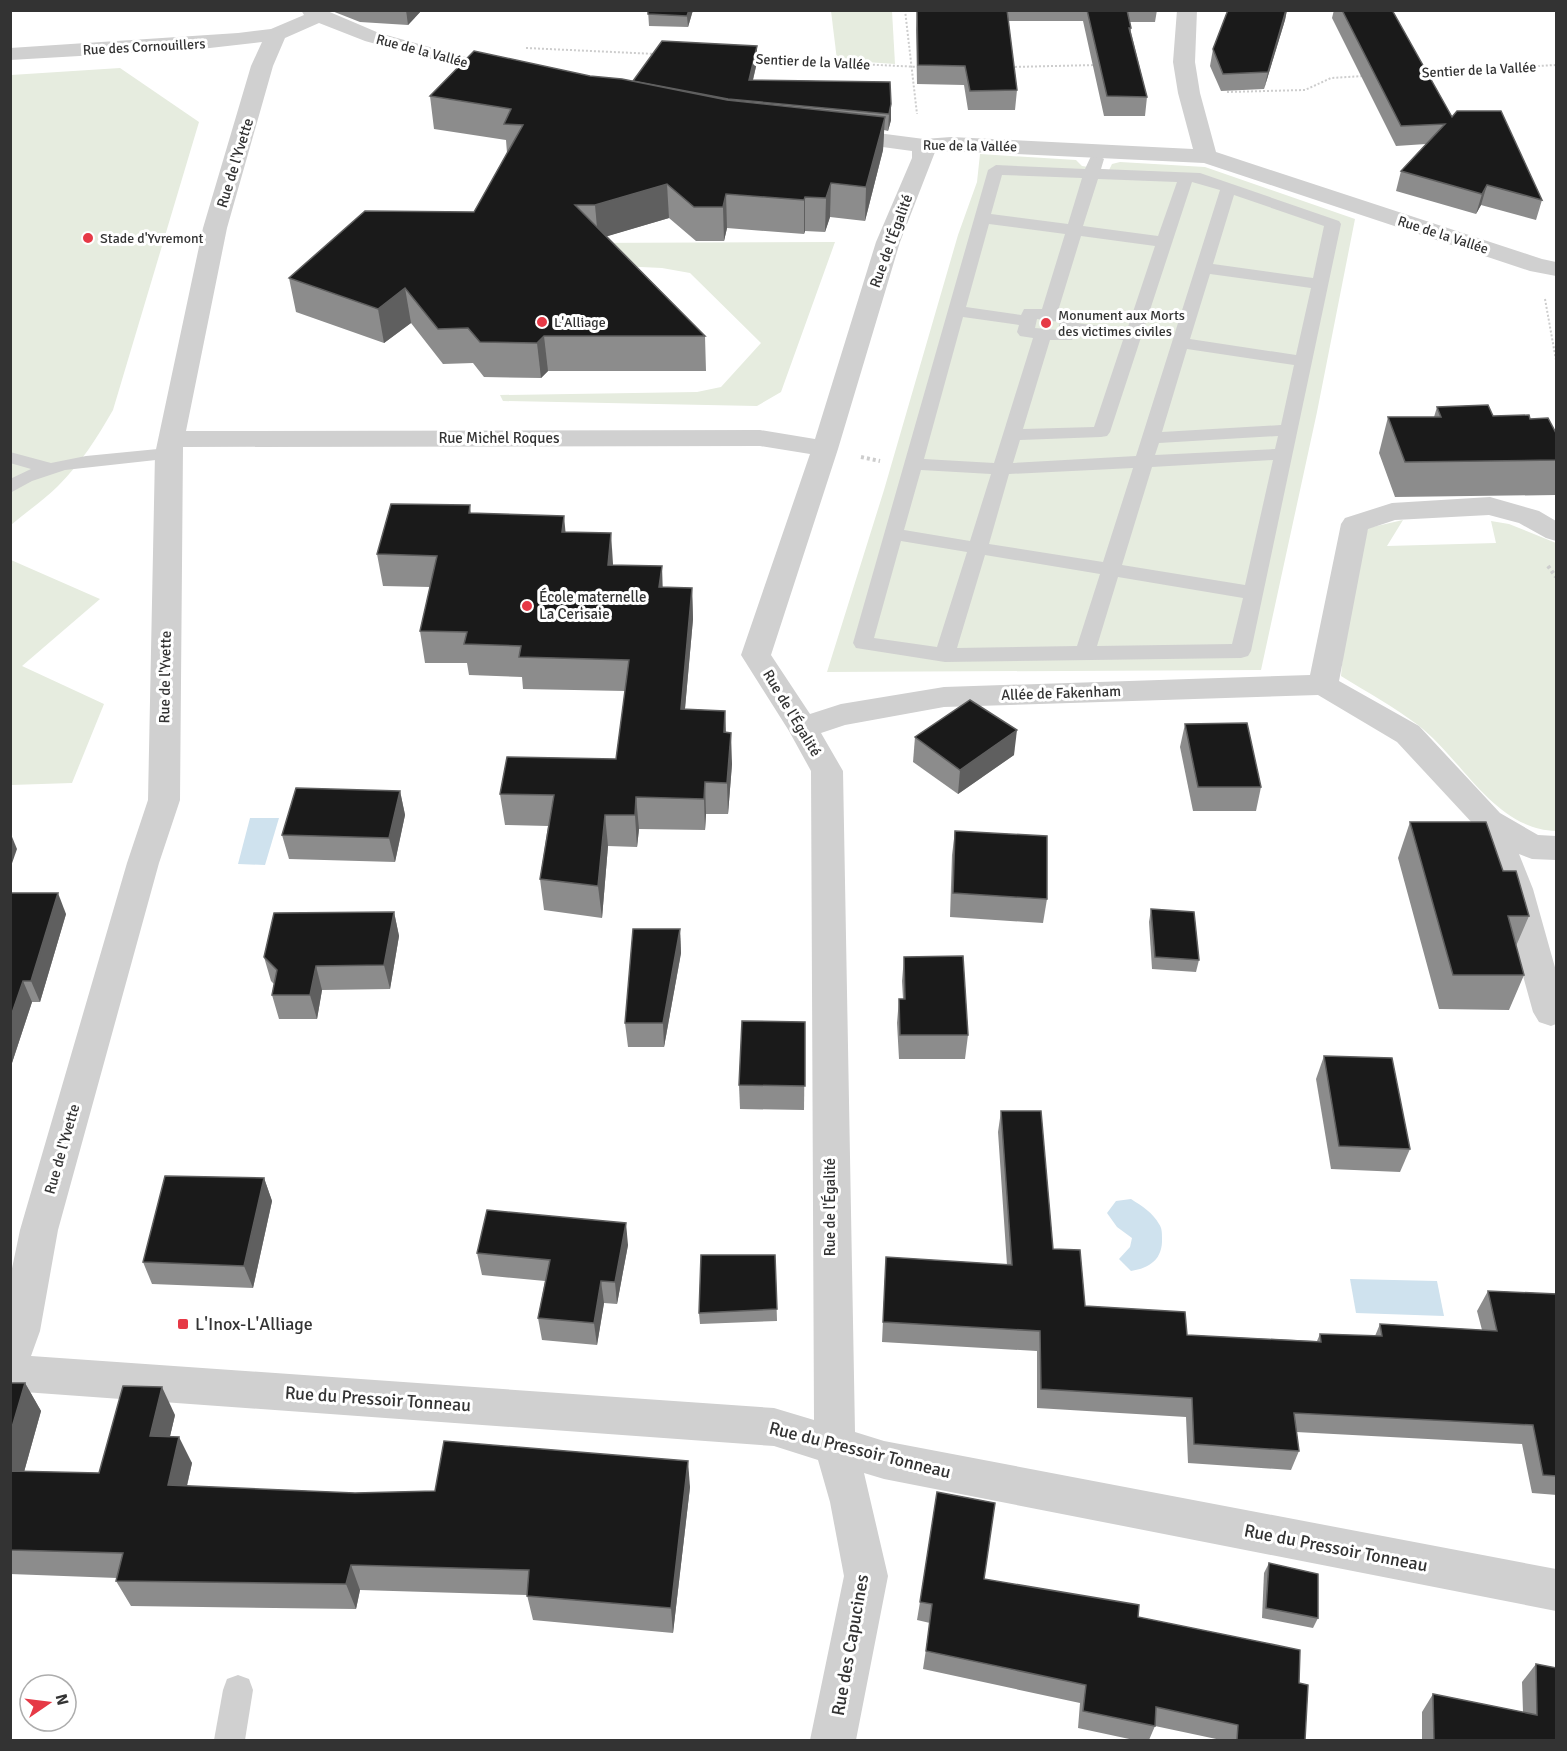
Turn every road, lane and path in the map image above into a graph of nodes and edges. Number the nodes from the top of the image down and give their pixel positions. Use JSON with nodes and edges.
{"nodes":[{"id":1,"x":905,"y":10,"type":"edge"},
{"id":2,"x":1187,"y":10,"type":"edge"},
{"id":3,"x":315,"y":13,"type":"edge"},
{"id":4,"x":276,"y":34,"type":"junction"},
{"id":5,"x":186,"y":45,"type":"junction"},
{"id":6,"x":517,"y":47,"type":"dead end"},
{"id":7,"x":10,"y":54,"type":"edge"},
{"id":8,"x":661,"y":55,"type":"edge"},
{"id":9,"x":745,"y":59,"type":"edge"},
{"id":10,"x":247,"y":63,"type":"junction"},
{"id":11,"x":1105,"y":64,"type":"edge"},
{"id":12,"x":1557,"y":65,"type":"edge"},
{"id":13,"x":1003,"y":67,"type":"edge"},
{"id":14,"x":912,"y":68,"type":"junction"},
{"id":15,"x":924,"y":68,"type":"edge"},
{"id":16,"x":1414,"y":73,"type":"edge"},
{"id":17,"x":1367,"y":76,"type":"edge"},
{"id":18,"x":526,"y":79,"type":"edge"},
{"id":19,"x":1188,"y":93,"type":"junction"},
{"id":20,"x":822,"y":134,"type":"edge"},
{"id":21,"x":924,"y":146,"type":"junction"},
{"id":22,"x":1098,"y":150,"type":"junction"},
{"id":23,"x":1206,"y":156,"type":"junction"},
{"id":24,"x":1091,"y":174,"type":"junction"},
{"id":25,"x":1186,"y":178,"type":"junction"},
{"id":26,"x":1228,"y":188,"type":"junction"},
{"id":27,"x":982,"y":218,"type":"junction"},
{"id":28,"x":1074,"y":230,"type":"junction"},
{"id":29,"x":1164,"y":242,"type":"junction"},
{"id":30,"x":1203,"y":268,"type":"junction"},
{"id":31,"x":1547,"y":268,"type":"edge"},
{"id":32,"x":1320,"y":284,"type":"junction"},
{"id":33,"x":956,"y":311,"type":"junction"},
{"id":34,"x":1048,"y":316,"type":"junction"},
{"id":35,"x":1028,"y":321,"type":"junction"},
{"id":36,"x":1067,"y":327,"type":"junction"},
{"id":37,"x":1043,"y":334,"type":"junction"},
{"id":38,"x":1133,"y":336,"type":"junction"},
{"id":39,"x":1180,"y":343,"type":"junction"},
{"id":40,"x":1557,"y":360,"type":"edge"},
{"id":41,"x":1304,"y":361,"type":"junction"},
{"id":42,"x":1288,"y":430,"type":"junction"},
{"id":43,"x":1012,"y":435,"type":"junction"},
{"id":44,"x":1151,"y":438,"type":"junction"},
{"id":45,"x":170,"y":446,"type":"junction"},
{"id":46,"x":825,"y":449,"type":"junction"},
{"id":47,"x":1283,"y":454,"type":"junction"},
{"id":48,"x":10,"y":457,"type":"edge"},
{"id":49,"x":1144,"y":461,"type":"junction"},
{"id":50,"x":913,"y":464,"type":"junction"},
{"id":51,"x":48,"y":468,"type":"junction"},
{"id":52,"x":1001,"y":469,"type":"junction"},
{"id":53,"x":10,"y":487,"type":"edge"},
{"id":54,"x":1557,"y":532,"type":"edge"},
{"id":55,"x":893,"y":534,"type":"junction"},
{"id":56,"x":977,"y":548,"type":"junction"},
{"id":57,"x":1111,"y":570,"type":"junction"},
{"id":58,"x":1253,"y":593,"type":"junction"},
{"id":59,"x":1085,"y":653,"type":"junction"},
{"id":60,"x":945,"y":655,"type":"junction"},
{"id":61,"x":1323,"y":685,"type":"junction"},
{"id":62,"x":803,"y":728,"type":"junction"},
{"id":63,"x":1489,"y":821,"type":"junction"},
{"id":64,"x":1557,"y":848,"type":"edge"},
{"id":65,"x":1551,"y":1012,"type":"dead end"},
{"id":66,"x":10,"y":1360,"type":"edge"},
{"id":67,"x":10,"y":1373,"type":"edge"},
{"id":68,"x":835,"y":1445,"type":"junction"},
{"id":69,"x":1557,"y":1590,"type":"edge"},
{"id":70,"x":238,"y":1690,"type":"dead end"},
{"id":71,"x":229,"y":1740,"type":"edge"},
{"id":72,"x":833,"y":1740,"type":"edge"}],
"edges":[{"from":1,"to":14,"type":"path"},
{"from":2,"to":19,"type":"street"},
{"from":3,"to":4,"type":"street"},
{"from":3,"to":18,"type":"street","name":"Rue de la Vallée"},
{"from":4,"to":5,"type":"street","name":"Rue des Cornouillers"},
{"from":4,"to":10,"type":"street","name":"Rue de l'Yvette"},
{"from":5,"to":7,"type":"street","name":"Rue des Cornouillers"},
{"from":5,"to":10,"type":"street"},
{"from":6,"to":8,"type":"path"},
{"from":9,"to":14,"type":"path","name":"Sentier de la Vallée"},
{"from":10,"to":45,"type":"street","name":"Rue de l'Yvette"},
{"from":11,"to":13,"type":"path"},
{"from":12,"to":16,"type":"path","name":"Sentier de la Vallée"},
{"from":14,"to":15,"type":"path","name":"Sentier de la Vallée"},
{"from":14,"to":21,"type":"path"},
{"from":17,"to":19,"type":"path"},
{"from":19,"to":23,"type":"street"},
{"from":20,"to":21,"type":"street","name":"Rue de la Vallée"},
{"from":21,"to":22,"type":"street","name":"Rue de la Vallée"},
{"from":21,"to":46,"type":"street","name":"Rue de l'Égalité"},
{"from":22,"to":23,"type":"street","name":"Rue de la Vallée"},
{"from":22,"to":24,"type":"lane"},
{"from":23,"to":31,"type":"street","name":"Rue de la Vallée"},
{"from":24,"to":25,"type":"lane"},
{"from":24,"to":27,"type":"lane"},
{"from":24,"to":28,"type":"lane"},
{"from":25,"to":26,"type":"lane"},
{"from":25,"to":29,"type":"lane"},
{"from":26,"to":30,"type":"lane"},
{"from":26,"to":32,"type":"lane"},
{"from":27,"to":28,"type":"lane"},
{"from":27,"to":33,"type":"lane"},
{"from":28,"to":29,"type":"lane"},
{"from":28,"to":34,"type":"lane"},
{"from":29,"to":38,"type":"lane"},
{"from":30,"to":32,"type":"lane"},
{"from":30,"to":39,"type":"lane"},
{"from":31,"to":40,"type":"path"},
{"from":32,"to":41,"type":"lane"},
{"from":33,"to":35,"type":"lane"},
{"from":33,"to":50,"type":"lane"},
{"from":34,"to":35,"type":"lane"},
{"from":34,"to":36,"type":"lane"},
{"from":35,"to":37,"type":"lane"},
{"from":36,"to":37,"type":"lane"},
{"from":36,"to":38,"type":"lane"},
{"from":37,"to":43,"type":"lane"},
{"from":38,"to":43,"type":"lane"},
{"from":39,"to":41,"type":"lane"},
{"from":39,"to":44,"type":"lane"},
{"from":41,"to":42,"type":"lane"},
{"from":42,"to":44,"type":"lane"},
{"from":42,"to":47,"type":"lane"},
{"from":43,"to":52,"type":"lane"},
{"from":44,"to":49,"type":"lane"},
{"from":45,"to":46,"type":"street","name":"Rue Michel Roques"},
{"from":45,"to":51,"type":"lane"},
{"from":45,"to":66,"type":"street","name":"Rue de l'Yvette"},
{"from":46,"to":50,"type":"path"},
{"from":46,"to":62,"type":"street","name":"Rue de l'Égalité"},
{"from":47,"to":49,"type":"lane"},
{"from":47,"to":58,"type":"lane"},
{"from":48,"to":51,"type":"lane"},
{"from":49,"to":52,"type":"lane"},
{"from":49,"to":57,"type":"lane"},
{"from":50,"to":52,"type":"lane"},
{"from":50,"to":55,"type":"lane"},
{"from":51,"to":53,"type":"lane"},
{"from":52,"to":56,"type":"lane"},
{"from":54,"to":61,"type":"street"},
{"from":55,"to":56,"type":"lane"},
{"from":55,"to":60,"type":"lane"},
{"from":56,"to":57,"type":"lane"},
{"from":56,"to":60,"type":"lane"},
{"from":57,"to":58,"type":"lane"},
{"from":57,"to":59,"type":"lane"},
{"from":58,"to":59,"type":"lane"},
{"from":59,"to":60,"type":"lane"},
{"from":61,"to":62,"type":"street","name":"Allée de Fakenham"},
{"from":61,"to":63,"type":"street"},
{"from":62,"to":68,"type":"street","name":"Rue de l'Égalité"},
{"from":63,"to":64,"type":"street"},
{"from":63,"to":65,"type":"street"},
{"from":67,"to":68,"type":"street","name":"Rue du Pressoir Tonneau"},
{"from":68,"to":69,"type":"street","name":"Rue du Pressoir Tonneau"},
{"from":68,"to":72,"type":"street","name":"Rue des Capucines"},
{"from":70,"to":71,"type":"lane"}]}
